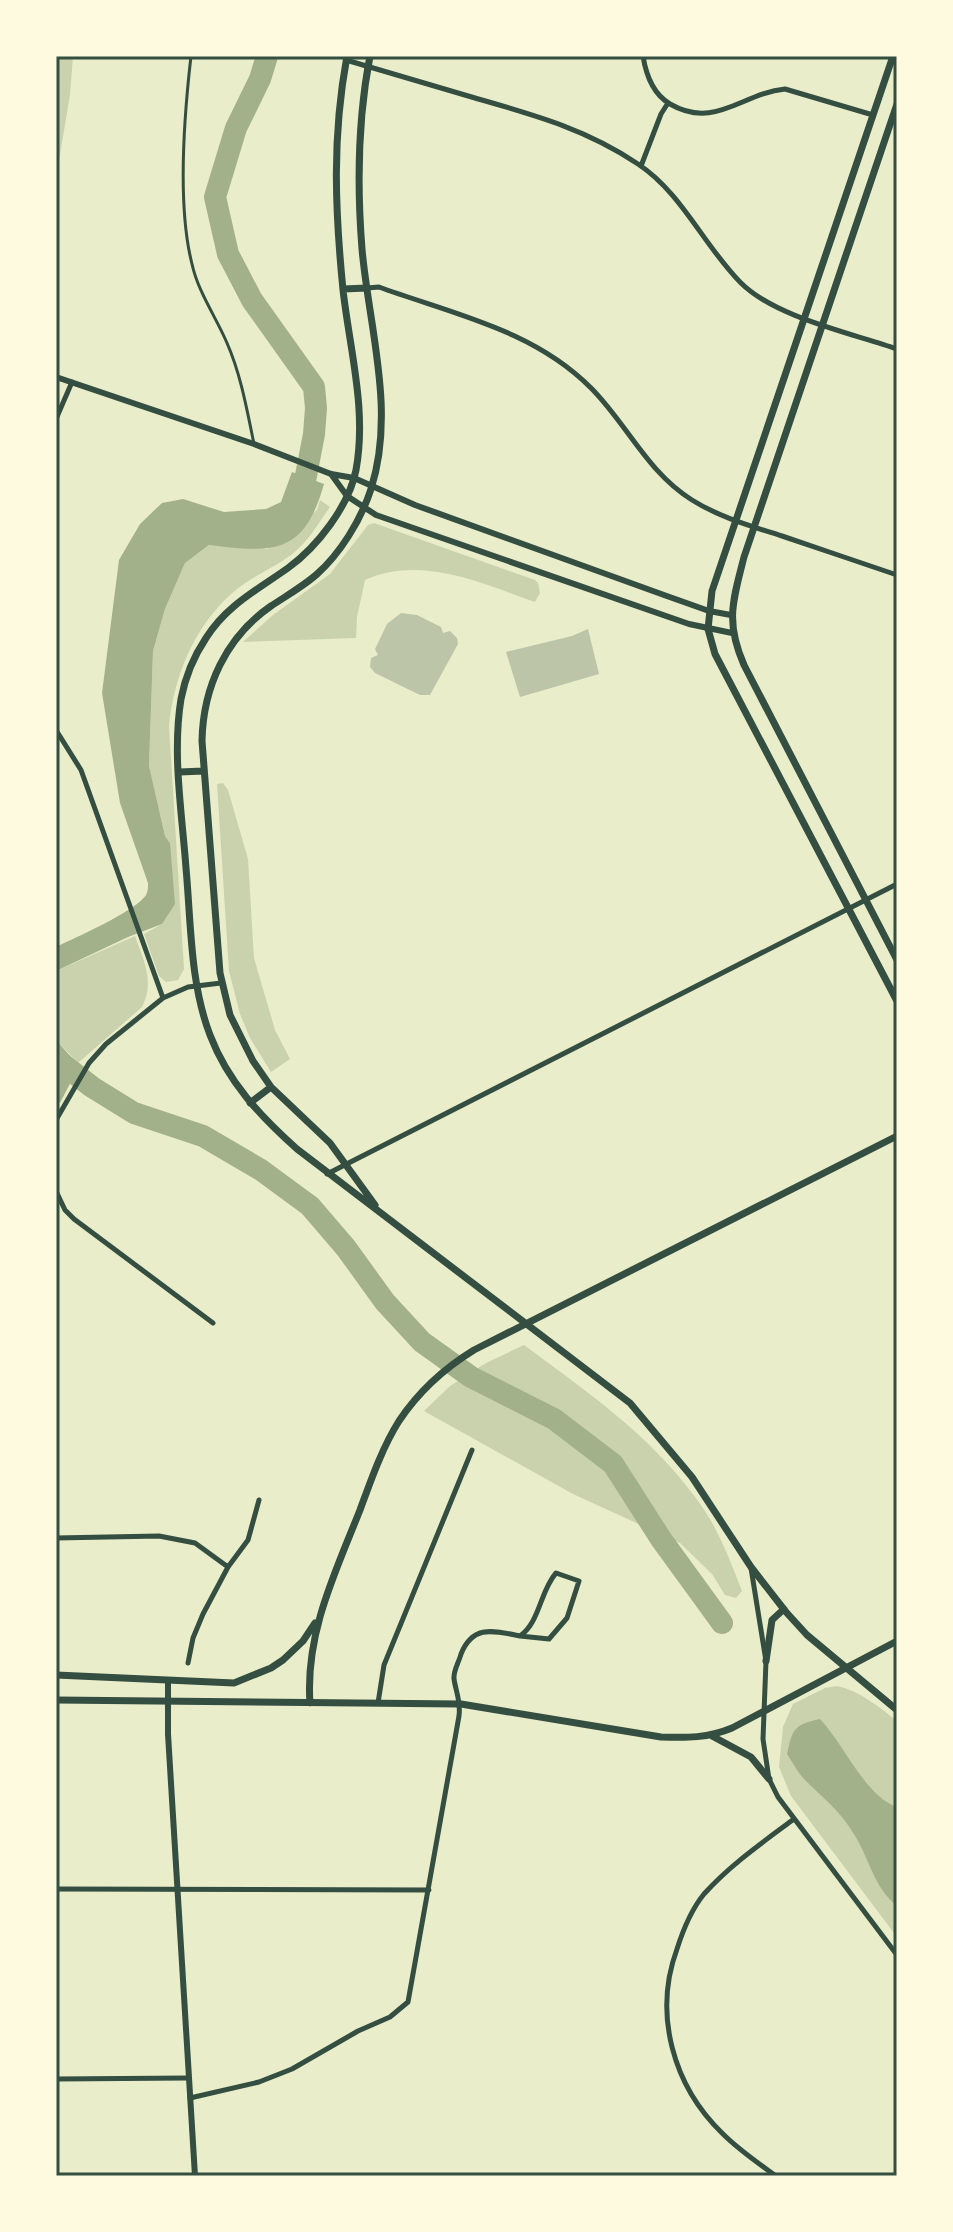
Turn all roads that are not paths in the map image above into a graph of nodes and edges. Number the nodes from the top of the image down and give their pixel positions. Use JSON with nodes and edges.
{"nodes":[{"id":1,"x":191,"y":56,"type":"edge"},
{"id":2,"x":370,"y":56,"type":"edge"},
{"id":3,"x":643,"y":56,"type":"edge"},
{"id":4,"x":893,"y":56,"type":"edge"},
{"id":5,"x":347,"y":58,"type":"edge"},
{"id":6,"x":368,"y":66,"type":"junction"},
{"id":7,"x":668,"y":103,"type":"junction"},
{"id":8,"x":897,"y":104,"type":"edge"},
{"id":9,"x":873,"y":115,"type":"junction"},
{"id":10,"x":894,"y":123,"type":"edge"},
{"id":11,"x":641,"y":166,"type":"junction"},
{"id":12,"x":367,"y":288,"type":"junction"},
{"id":13,"x":343,"y":289,"type":"junction"},
{"id":14,"x":805,"y":319,"type":"junction"},
{"id":15,"x":822,"y":324,"type":"junction"},
{"id":16,"x":897,"y":349,"type":"edge"},
{"id":17,"x":56,"y":377,"type":"edge"},
{"id":18,"x":72,"y":382,"type":"junction"},
{"id":19,"x":56,"y":419,"type":"edge"},
{"id":20,"x":254,"y":444,"type":"junction"},
{"id":21,"x":331,"y":474,"type":"junction"},
{"id":22,"x":354,"y":478,"type":"junction"},
{"id":23,"x":373,"y":485,"type":"junction"},
{"id":24,"x":347,"y":496,"type":"junction"},
{"id":25,"x":364,"y":509,"type":"junction"},
{"id":26,"x":736,"y":521,"type":"junction"},
{"id":27,"x":754,"y":527,"type":"junction"},
{"id":28,"x":566,"y":560,"type":"junction"},
{"id":29,"x":897,"y":575,"type":"edge"},
{"id":30,"x":559,"y":578,"type":"junction"},
{"id":31,"x":709,"y":611,"type":"junction"},
{"id":32,"x":731,"y":615,"type":"junction"},
{"id":33,"x":708,"y":629,"type":"junction"},
{"id":34,"x":732,"y":633,"type":"junction"},
{"id":35,"x":56,"y":730,"type":"edge"},
{"id":36,"x":795,"y":763,"type":"junction"},
{"id":37,"x":203,"y":771,"type":"junction"},
{"id":38,"x":180,"y":772,"type":"junction"},
{"id":39,"x":777,"y":772,"type":"junction"},
{"id":40,"x":897,"y":884,"type":"edge"},
{"id":41,"x":866,"y":900,"type":"junction"},
{"id":42,"x":850,"y":908,"type":"junction"},
{"id":43,"x":897,"y":960,"type":"edge"},
{"id":44,"x":221,"y":983,"type":"junction"},
{"id":45,"x":197,"y":986,"type":"junction"},
{"id":46,"x":163,"y":998,"type":"junction"},
{"id":47,"x":897,"y":1001,"type":"edge"},
{"id":48,"x":271,"y":1087,"type":"junction"},
{"id":49,"x":250,"y":1103,"type":"junction"},
{"id":50,"x":56,"y":1120,"type":"edge"},
{"id":51,"x":897,"y":1136,"type":"edge"},
{"id":52,"x":347,"y":1163,"type":"junction"},
{"id":53,"x":327,"y":1174,"type":"junction"},
{"id":54,"x":56,"y":1191,"type":"edge"},
{"id":55,"x":56,"y":1208,"type":"edge"},
{"id":56,"x":65,"y":1210,"type":"junction"},
{"id":57,"x":379,"y":1211,"type":"junction"},
{"id":58,"x":213,"y":1323,"type":"dead end"},
{"id":59,"x":524,"y":1325,"type":"junction"},
{"id":60,"x":472,"y":1450,"type":"dead end"},
{"id":61,"x":259,"y":1500,"type":"dead end"},
{"id":62,"x":56,"y":1538,"type":"edge"},
{"id":63,"x":228,"y":1567,"type":"junction"},
{"id":64,"x":751,"y":1567,"type":"junction"},
{"id":65,"x":784,"y":1609,"type":"junction"},
{"id":66,"x":318,"y":1618,"type":"junction"},
{"id":67,"x":520,"y":1636,"type":"junction"},
{"id":68,"x":897,"y":1641,"type":"edge"},
{"id":69,"x":766,"y":1661,"type":"junction"},
{"id":70,"x":188,"y":1663,"type":"dead end"},
{"id":71,"x":845,"y":1668,"type":"junction"},
{"id":72,"x":56,"y":1675,"type":"edge"},
{"id":73,"x":168,"y":1681,"type":"junction"},
{"id":74,"x":56,"y":1700,"type":"edge"},
{"id":75,"x":167,"y":1702,"type":"junction"},
{"id":76,"x":310,"y":1703,"type":"junction"},
{"id":77,"x":378,"y":1703,"type":"junction"},
{"id":78,"x":461,"y":1704,"type":"junction"},
{"id":79,"x":897,"y":1710,"type":"edge"},
{"id":80,"x":763,"y":1712,"type":"junction"},
{"id":81,"x":712,"y":1736,"type":"junction"},
{"id":82,"x":769,"y":1779,"type":"junction"},
{"id":83,"x":794,"y":1819,"type":"junction"},
{"id":84,"x":56,"y":1889,"type":"edge"},
{"id":85,"x":178,"y":1890,"type":"junction"},
{"id":86,"x":429,"y":1890,"type":"junction"},
{"id":87,"x":897,"y":1955,"type":"edge"},
{"id":88,"x":188,"y":2078,"type":"junction"},
{"id":89,"x":56,"y":2079,"type":"edge"},
{"id":90,"x":190,"y":2098,"type":"junction"},
{"id":91,"x":195,"y":2176,"type":"edge"},
{"id":92,"x":776,"y":2176,"type":"edge"}],
"edges":[{"from":1,"to":20,"type":"lane"},
{"from":2,"to":6,"type":"main road"},
{"from":3,"to":7,"type":"street"},
{"from":4,"to":9,"type":"main road"},
{"from":5,"to":6,"type":"street"},
{"from":5,"to":13,"type":"main road"},
{"from":6,"to":11,"type":"street"},
{"from":6,"to":12,"type":"main road"},
{"from":7,"to":9,"type":"street"},
{"from":7,"to":11,"type":"street"},
{"from":8,"to":10,"type":"main road"},
{"from":9,"to":10,"type":"main road"},
{"from":9,"to":14,"type":"main road"},
{"from":10,"to":15,"type":"main road"},
{"from":11,"to":14,"type":"street"},
{"from":12,"to":13,"type":"main road"},
{"from":12,"to":23,"type":"main road"},
{"from":12,"to":26,"type":"street"},
{"from":13,"to":22,"type":"main road"},
{"from":14,"to":15,"type":"street"},
{"from":14,"to":26,"type":"main road"},
{"from":15,"to":16,"type":"street"},
{"from":15,"to":27,"type":"main road"},
{"from":17,"to":18,"type":"street"},
{"from":18,"to":19,"type":"street"},
{"from":18,"to":20,"type":"street"},
{"from":20,"to":21,"type":"street"},
{"from":21,"to":22,"type":"street"},
{"from":21,"to":24,"type":"street"},
{"from":22,"to":23,"type":"street"},
{"from":22,"to":24,"type":"main road"},
{"from":23,"to":25,"type":"main road"},
{"from":23,"to":28,"type":"street"},
{"from":24,"to":25,"type":"street"},
{"from":24,"to":38,"type":"main road"},
{"from":25,"to":30,"type":"street"},
{"from":25,"to":37,"type":"main road"},
{"from":26,"to":27,"type":"street"},
{"from":26,"to":31,"type":"main road"},
{"from":27,"to":29,"type":"street"},
{"from":27,"to":32,"type":"main road"},
{"from":28,"to":30,"type":"street"},
{"from":28,"to":31,"type":"street"},
{"from":30,"to":33,"type":"street"},
{"from":31,"to":32,"type":"street"},
{"from":31,"to":33,"type":"main road"},
{"from":32,"to":34,"type":"main road"},
{"from":33,"to":34,"type":"street"},
{"from":33,"to":39,"type":"main road"},
{"from":34,"to":36,"type":"main road"},
{"from":35,"to":46,"type":"street"},
{"from":36,"to":39,"type":"main road"},
{"from":36,"to":41,"type":"main road"},
{"from":37,"to":38,"type":"main road"},
{"from":37,"to":44,"type":"main road"},
{"from":38,"to":45,"type":"main road"},
{"from":39,"to":42,"type":"main road"},
{"from":40,"to":41,"type":"street"},
{"from":41,"to":42,"type":"street"},
{"from":41,"to":43,"type":"main road"},
{"from":42,"to":47,"type":"main road"},
{"from":42,"to":52,"type":"street"},
{"from":44,"to":45,"type":"street"},
{"from":44,"to":48,"type":"main road"},
{"from":45,"to":46,"type":"street"},
{"from":45,"to":49,"type":"main road"},
{"from":46,"to":50,"type":"street"},
{"from":48,"to":49,"type":"main road"},
{"from":48,"to":52,"type":"main road"},
{"from":49,"to":53,"type":"main road"},
{"from":51,"to":59,"type":"main road"},
{"from":52,"to":53,"type":"street"},
{"from":52,"to":57,"type":"main road"},
{"from":53,"to":57,"type":"main road"},
{"from":54,"to":56,"type":"street"},
{"from":55,"to":56,"type":"street"},
{"from":56,"to":58,"type":"street"},
{"from":57,"to":59,"type":"main road"},
{"from":59,"to":64,"type":"main road"},
{"from":59,"to":66,"type":"main road"},
{"from":60,"to":77,"type":"street"},
{"from":61,"to":63,"type":"street"},
{"from":62,"to":63,"type":"street"},
{"from":63,"to":70,"type":"street"},
{"from":64,"to":65,"type":"main road"},
{"from":64,"to":69,"type":"street"},
{"from":65,"to":69,"type":"main road"},
{"from":65,"to":71,"type":"main road"},
{"from":66,"to":73,"type":"main road"},
{"from":66,"to":76,"type":"main road"},
{"from":67,"to":67,"type":"street"},
{"from":67,"to":78,"type":"street"},
{"from":68,"to":71,"type":"main road"},
{"from":69,"to":80,"type":"street"},
{"from":71,"to":79,"type":"main road"},
{"from":71,"to":80,"type":"main road"},
{"from":72,"to":73,"type":"main road"},
{"from":73,"to":75,"type":"street"},
{"from":74,"to":75,"type":"main road"},
{"from":75,"to":76,"type":"main road"},
{"from":75,"to":85,"type":"street"},
{"from":76,"to":77,"type":"main road"},
{"from":77,"to":78,"type":"main road"},
{"from":78,"to":81,"type":"main road"},
{"from":78,"to":86,"type":"street"},
{"from":80,"to":81,"type":"main road"},
{"from":80,"to":82,"type":"street"},
{"from":81,"to":82,"type":"main road"},
{"from":82,"to":83,"type":"street"},
{"from":83,"to":87,"type":"street"},
{"from":83,"to":92,"type":"street"},
{"from":84,"to":85,"type":"street"},
{"from":85,"to":86,"type":"street"},
{"from":85,"to":88,"type":"street"},
{"from":86,"to":90,"type":"street"},
{"from":88,"to":89,"type":"street"},
{"from":88,"to":90,"type":"street"},
{"from":90,"to":91,"type":"street"}]}
